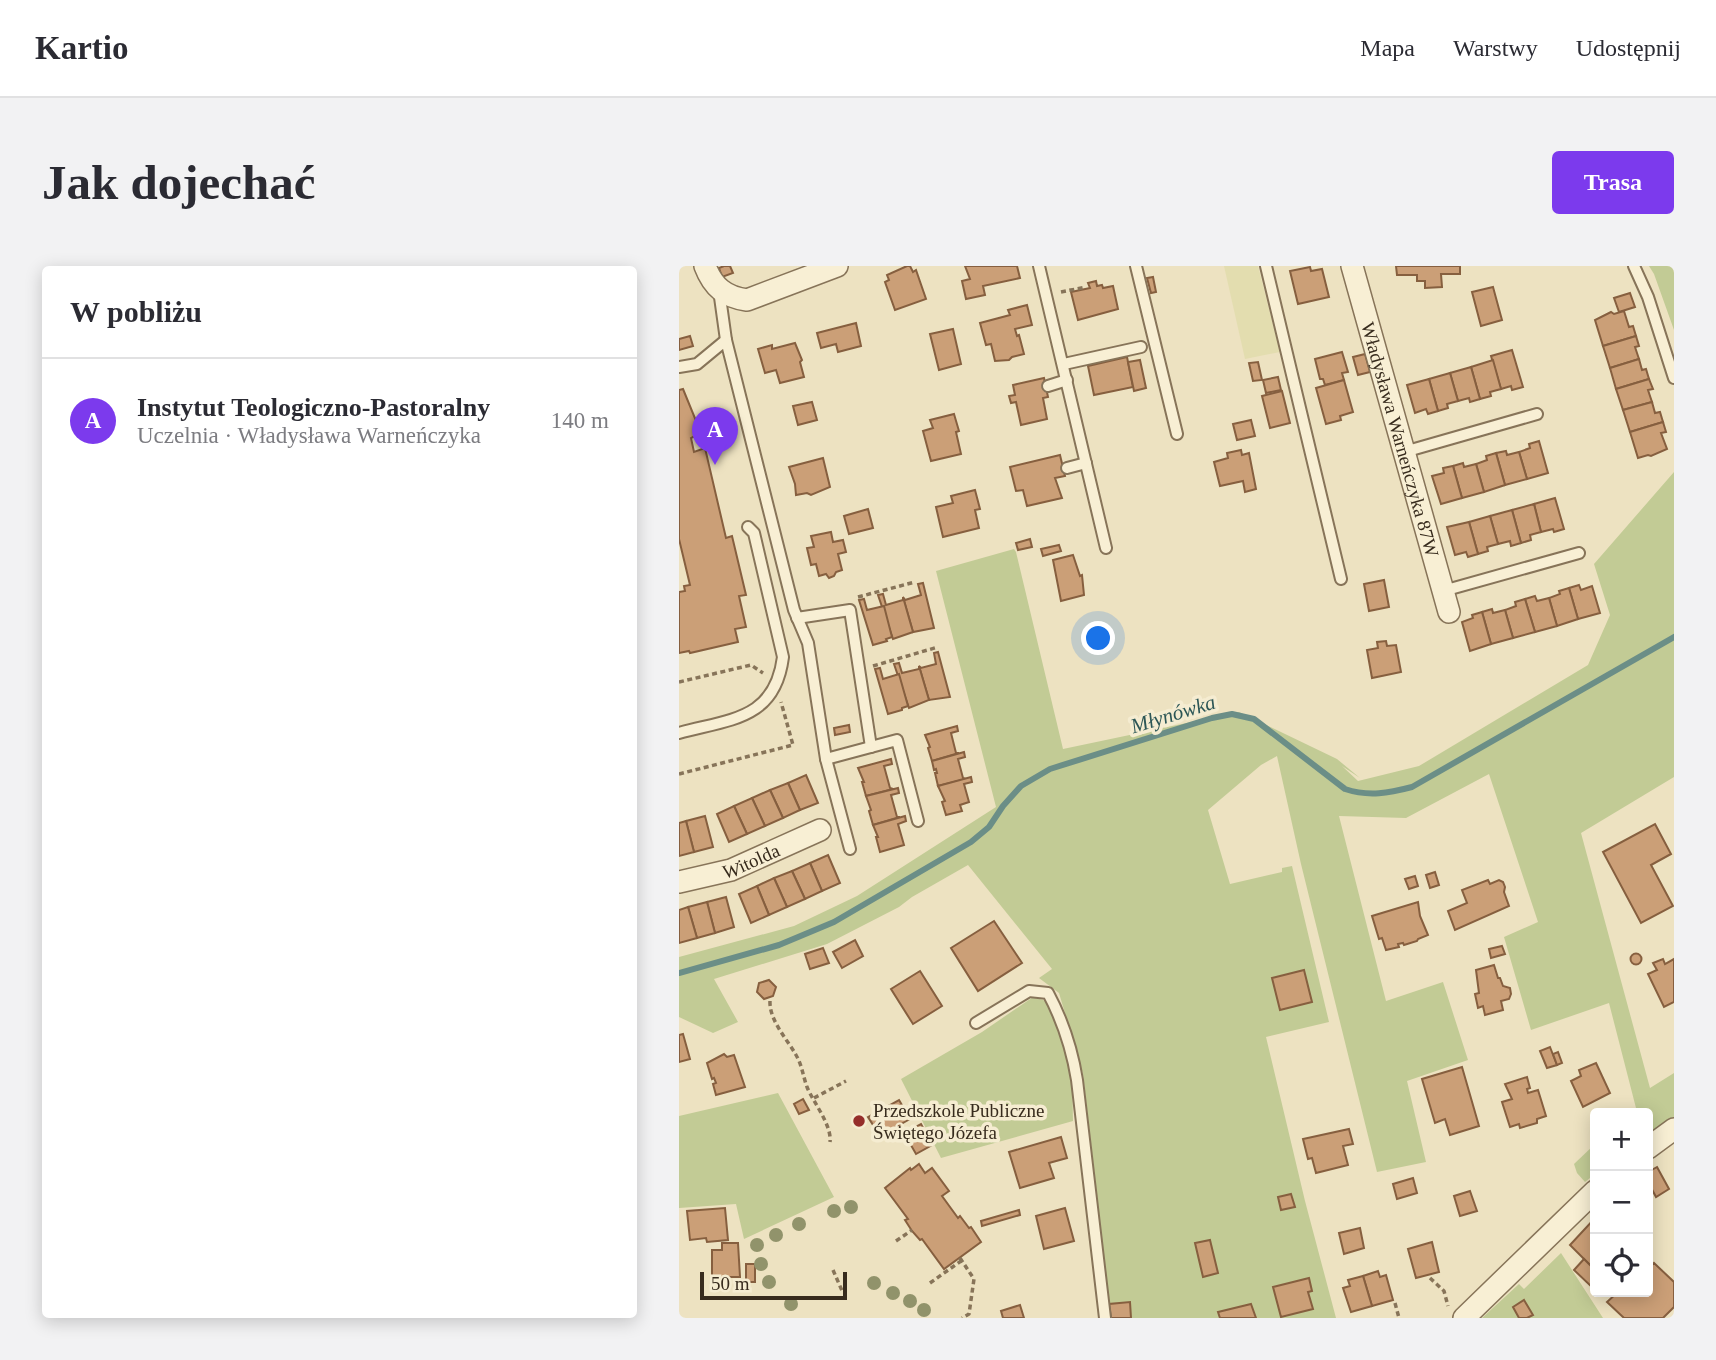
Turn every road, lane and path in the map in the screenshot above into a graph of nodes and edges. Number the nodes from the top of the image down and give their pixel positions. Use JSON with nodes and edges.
{"nodes":[{"id":1,"x":705,"y":266,"type":"edge"},
{"id":2,"x":837,"y":266,"type":"edge"},
{"id":3,"x":1039,"y":266,"type":"edge"},
{"id":4,"x":1136,"y":266,"type":"edge"},
{"id":5,"x":1266,"y":266,"type":"edge"},
{"id":6,"x":1352,"y":266,"type":"edge"},
{"id":7,"x":1634,"y":266,"type":"edge"},
{"id":8,"x":1086,"y":286,"type":"dead end"},
{"id":9,"x":719,"y":290,"type":"junction"},
{"id":10,"x":1046,"y":295,"type":"junction"},
{"id":11,"x":726,"y":340,"type":"junction"},
{"id":12,"x":1141,"y":347,"type":"dead end"},
{"id":13,"x":1064,"y":364,"type":"junction"},
{"id":14,"x":679,"y":367,"type":"edge"},
{"id":15,"x":1674,"y":377,"type":"edge"},
{"id":16,"x":1067,"y":380,"type":"junction"},
{"id":17,"x":1048,"y":386,"type":"dead end"},
{"id":18,"x":1537,"y":414,"type":"dead end"},
{"id":19,"x":1177,"y":434,"type":"dead end"},
{"id":20,"x":1404,"y":452,"type":"junction"},
{"id":21,"x":1086,"y":463,"type":"junction"},
{"id":22,"x":1067,"y":468,"type":"dead end"},
{"id":23,"x":748,"y":527,"type":"dead end"},
{"id":24,"x":1106,"y":548,"type":"dead end"},
{"id":25,"x":1579,"y":553,"type":"dead end"},
{"id":26,"x":1341,"y":579,"type":"dead end"},
{"id":27,"x":915,"y":582,"type":"dead end"},
{"id":28,"x":1443,"y":591,"type":"junction"},
{"id":29,"x":850,"y":610,"type":"junction"},
{"id":30,"x":1449,"y":612,"type":"dead end"},
{"id":31,"x":797,"y":618,"type":"junction"},
{"id":32,"x":938,"y":647,"type":"dead end"},
{"id":33,"x":859,"y":670,"type":"junction"},
{"id":34,"x":679,"y":682,"type":"edge"},
{"id":35,"x":776,"y":684,"type":"junction"},
{"id":36,"x":679,"y":733,"type":"edge"},
{"id":37,"x":871,"y":747,"type":"junction"},
{"id":38,"x":826,"y":759,"type":"junction"},
{"id":39,"x":679,"y":774,"type":"edge"},
{"id":40,"x":918,"y":821,"type":"dead end"},
{"id":41,"x":820,"y":830,"type":"dead end"},
{"id":42,"x":850,"y":849,"type":"dead end"},
{"id":43,"x":679,"y":882,"type":"edge"},
{"id":44,"x":770,"y":1001,"type":"dead end"},
{"id":45,"x":976,"y":1023,"type":"dead end"},
{"id":46,"x":846,"y":1081,"type":"dead end"},
{"id":47,"x":813,"y":1098,"type":"junction"},
{"id":48,"x":1674,"y":1129,"type":"edge"},
{"id":49,"x":830,"y":1142,"type":"dead end"},
{"id":50,"x":1653,"y":1145,"type":"edge"},
{"id":51,"x":1590,"y":1196,"type":"edge"},
{"id":52,"x":912,"y":1230,"type":"dead end"},
{"id":53,"x":896,"y":1241,"type":"dead end"},
{"id":54,"x":833,"y":1270,"type":"dead end"},
{"id":55,"x":1430,"y":1278,"type":"dead end"},
{"id":56,"x":930,"y":1283,"type":"dead end"},
{"id":57,"x":843,"y":1293,"type":"dead end"},
{"id":58,"x":1395,"y":1303,"type":"dead end"},
{"id":59,"x":1457,"y":1316,"type":"edge"},
{"id":60,"x":963,"y":1318,"type":"edge"},
{"id":61,"x":1105,"y":1318,"type":"edge"},
{"id":62,"x":1399,"y":1318,"type":"edge"}],
"edges":[{"from":1,"to":9,"type":"street"},
{"from":2,"to":9,"type":"street"},
{"from":3,"to":10,"type":"lane"},
{"from":4,"to":19,"type":"lane"},
{"from":5,"to":26,"type":"lane"},
{"from":6,"to":20,"type":"street","name":"Władysława Warneńczyka 87W"},
{"from":7,"to":15,"type":"lane"},
{"from":8,"to":10,"type":"path"},
{"from":9,"to":11,"type":"lane"},
{"from":10,"to":13,"type":"lane"},
{"from":11,"to":14,"type":"lane"},
{"from":11,"to":31,"type":"lane"},
{"from":12,"to":13,"type":"lane"},
{"from":13,"to":16,"type":"lane"},
{"from":16,"to":17,"type":"lane"},
{"from":16,"to":21,"type":"lane"},
{"from":18,"to":20,"type":"lane"},
{"from":20,"to":28,"type":"street","name":"Władysława Warneńczyka 87W"},
{"from":21,"to":22,"type":"lane"},
{"from":21,"to":24,"type":"lane"},
{"from":23,"to":35,"type":"lane"},
{"from":25,"to":28,"type":"lane"},
{"from":27,"to":29,"type":"path"},
{"from":28,"to":30,"type":"street","name":"Władysława Warneńczyka 87W"},
{"from":29,"to":31,"type":"lane"},
{"from":29,"to":33,"type":"lane"},
{"from":31,"to":38,"type":"lane"},
{"from":32,"to":33,"type":"path"},
{"from":33,"to":37,"type":"lane"},
{"from":34,"to":35,"type":"path"},
{"from":35,"to":36,"type":"lane"},
{"from":35,"to":39,"type":"path"},
{"from":37,"to":38,"type":"lane"},
{"from":37,"to":40,"type":"lane"},
{"from":38,"to":42,"type":"lane"},
{"from":41,"to":43,"type":"street","name":"Witolda"},
{"from":44,"to":47,"type":"path"},
{"from":45,"to":61,"type":"lane"},
{"from":46,"to":47,"type":"path"},
{"from":47,"to":49,"type":"path"},
{"from":48,"to":50,"type":"street"},
{"from":51,"to":59,"type":"street"},
{"from":52,"to":53,"type":"path"},
{"from":54,"to":57,"type":"path"},
{"from":55,"to":59,"type":"path"},
{"from":56,"to":60,"type":"path"},
{"from":58,"to":62,"type":"path"}]}
